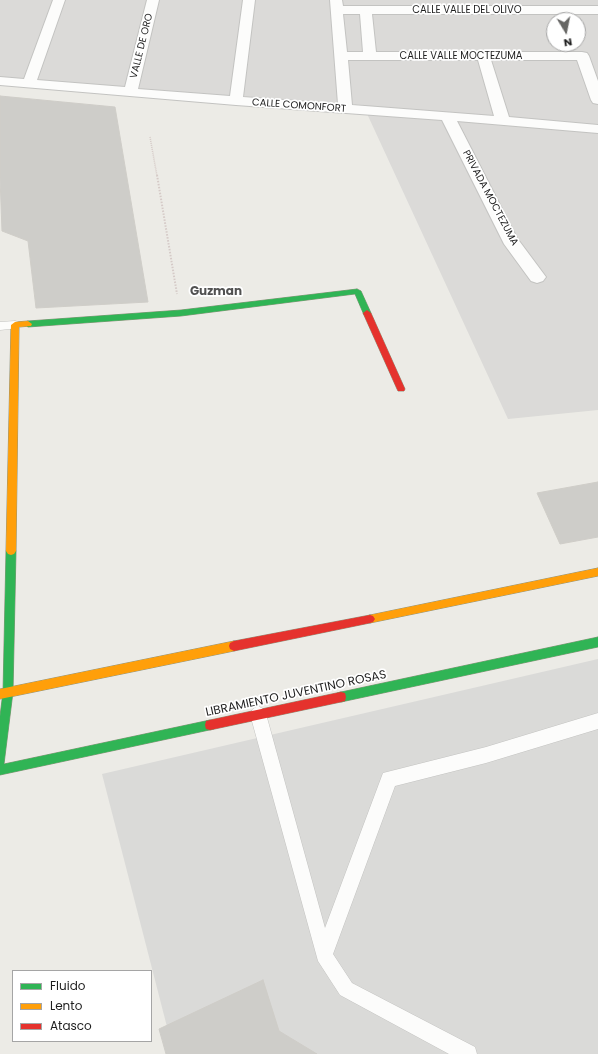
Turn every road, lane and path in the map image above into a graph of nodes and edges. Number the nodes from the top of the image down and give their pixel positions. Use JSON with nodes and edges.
{"nodes":[{"id":1,"x":59,"y":0,"type":"edge"},
{"id":2,"x":153,"y":0,"type":"edge"},
{"id":3,"x":249,"y":0,"type":"edge"},
{"id":4,"x":336,"y":5,"type":"edge"},
{"id":5,"x":529,"y":5,"type":"edge"},
{"id":6,"x":366,"y":10,"type":"junction"},
{"id":7,"x":598,"y":10,"type":"edge"},
{"id":8,"x":340,"y":56,"type":"junction"},
{"id":9,"x":370,"y":56,"type":"junction"},
{"id":10,"x":483,"y":56,"type":"junction"},
{"id":11,"x":0,"y":81,"type":"edge"},
{"id":12,"x":29,"y":83,"type":"junction"},
{"id":13,"x":131,"y":91,"type":"junction"},
{"id":14,"x":598,"y":100,"type":"edge"},
{"id":15,"x":236,"y":101,"type":"junction"},
{"id":16,"x":345,"y":109,"type":"junction"},
{"id":17,"x":447,"y":116,"type":"junction"},
{"id":18,"x":503,"y":121,"type":"junction"},
{"id":19,"x":598,"y":129,"type":"edge"},
{"id":20,"x":150,"y":137,"type":"dead end"},
{"id":21,"x":537,"y":277,"type":"dead end"},
{"id":22,"x":180,"y":312,"type":"junction"},
{"id":23,"x":15,"y":325,"type":"junction"},
{"id":24,"x":0,"y":326,"type":"edge"},
{"id":25,"x":401,"y":390,"type":"dead end"},
{"id":26,"x":598,"y":572,"type":"edge"},
{"id":27,"x":598,"y":642,"type":"edge"},
{"id":28,"x":4,"y":693,"type":"edge"},
{"id":29,"x":258,"y":714,"type":"junction"},
{"id":30,"x":598,"y":721,"type":"edge"},
{"id":31,"x":0,"y":761,"type":"edge"},
{"id":32,"x":0,"y":770,"type":"edge"},
{"id":33,"x":324,"y":955,"type":"junction"},
{"id":34,"x":468,"y":1054,"type":"edge"}],
"edges":[{"from":1,"to":12,"type":"street"},
{"from":2,"to":13,"type":"street","name":"VALLE DE ORO"},
{"from":3,"to":15,"type":"street"},
{"from":4,"to":6,"type":"street","name":"CALLE VALLE DEL OLIVO"},
{"from":4,"to":8,"type":"street"},
{"from":5,"to":6,"type":"street","name":"CALLE VALLE DEL OLIVO"},
{"from":5,"to":7,"type":"street","name":"CALLE VALLE DEL OLIVO"},
{"from":6,"to":9,"type":"street"},
{"from":8,"to":9,"type":"street","name":"CALLE VALLE MOCTEZUMA"},
{"from":8,"to":16,"type":"street"},
{"from":9,"to":10,"type":"street","name":"CALLE VALLE MOCTEZUMA"},
{"from":10,"to":14,"type":"street","name":"CALLE VALLE MOCTEZUMA"},
{"from":10,"to":18,"type":"street"},
{"from":11,"to":12,"type":"street","name":"CALLE COMONFORT"},
{"from":12,"to":13,"type":"street","name":"CALLE COMONFORT"},
{"from":13,"to":15,"type":"street","name":"CALLE COMONFORT"},
{"from":15,"to":16,"type":"street","name":"CALLE COMONFORT"},
{"from":16,"to":17,"type":"street","name":"CALLE COMONFORT"},
{"from":17,"to":18,"type":"street","name":"CALLE COMONFORT"},
{"from":17,"to":21,"type":"street","name":"PRIVADA MOCTEZUMA"},
{"from":18,"to":19,"type":"street","name":"CALLE COMONFORT"},
{"from":20,"to":22,"type":"path"},
{"from":22,"to":23,"type":"street"},
{"from":22,"to":25,"type":"street"},
{"from":23,"to":24,"type":"lane"},
{"from":23,"to":28,"type":"street"},
{"from":26,"to":28,"type":"street"},
{"from":27,"to":29,"type":"street","name":"LIBRAMIENTO JUVENTINO ROSAS"},
{"from":28,"to":31,"type":"street"},
{"from":29,"to":32,"type":"street","name":"LIBRAMIENTO JUVENTINO ROSAS"},
{"from":29,"to":33,"type":"lane"},
{"from":30,"to":33,"type":"lane"},
{"from":33,"to":34,"type":"lane"}]}
